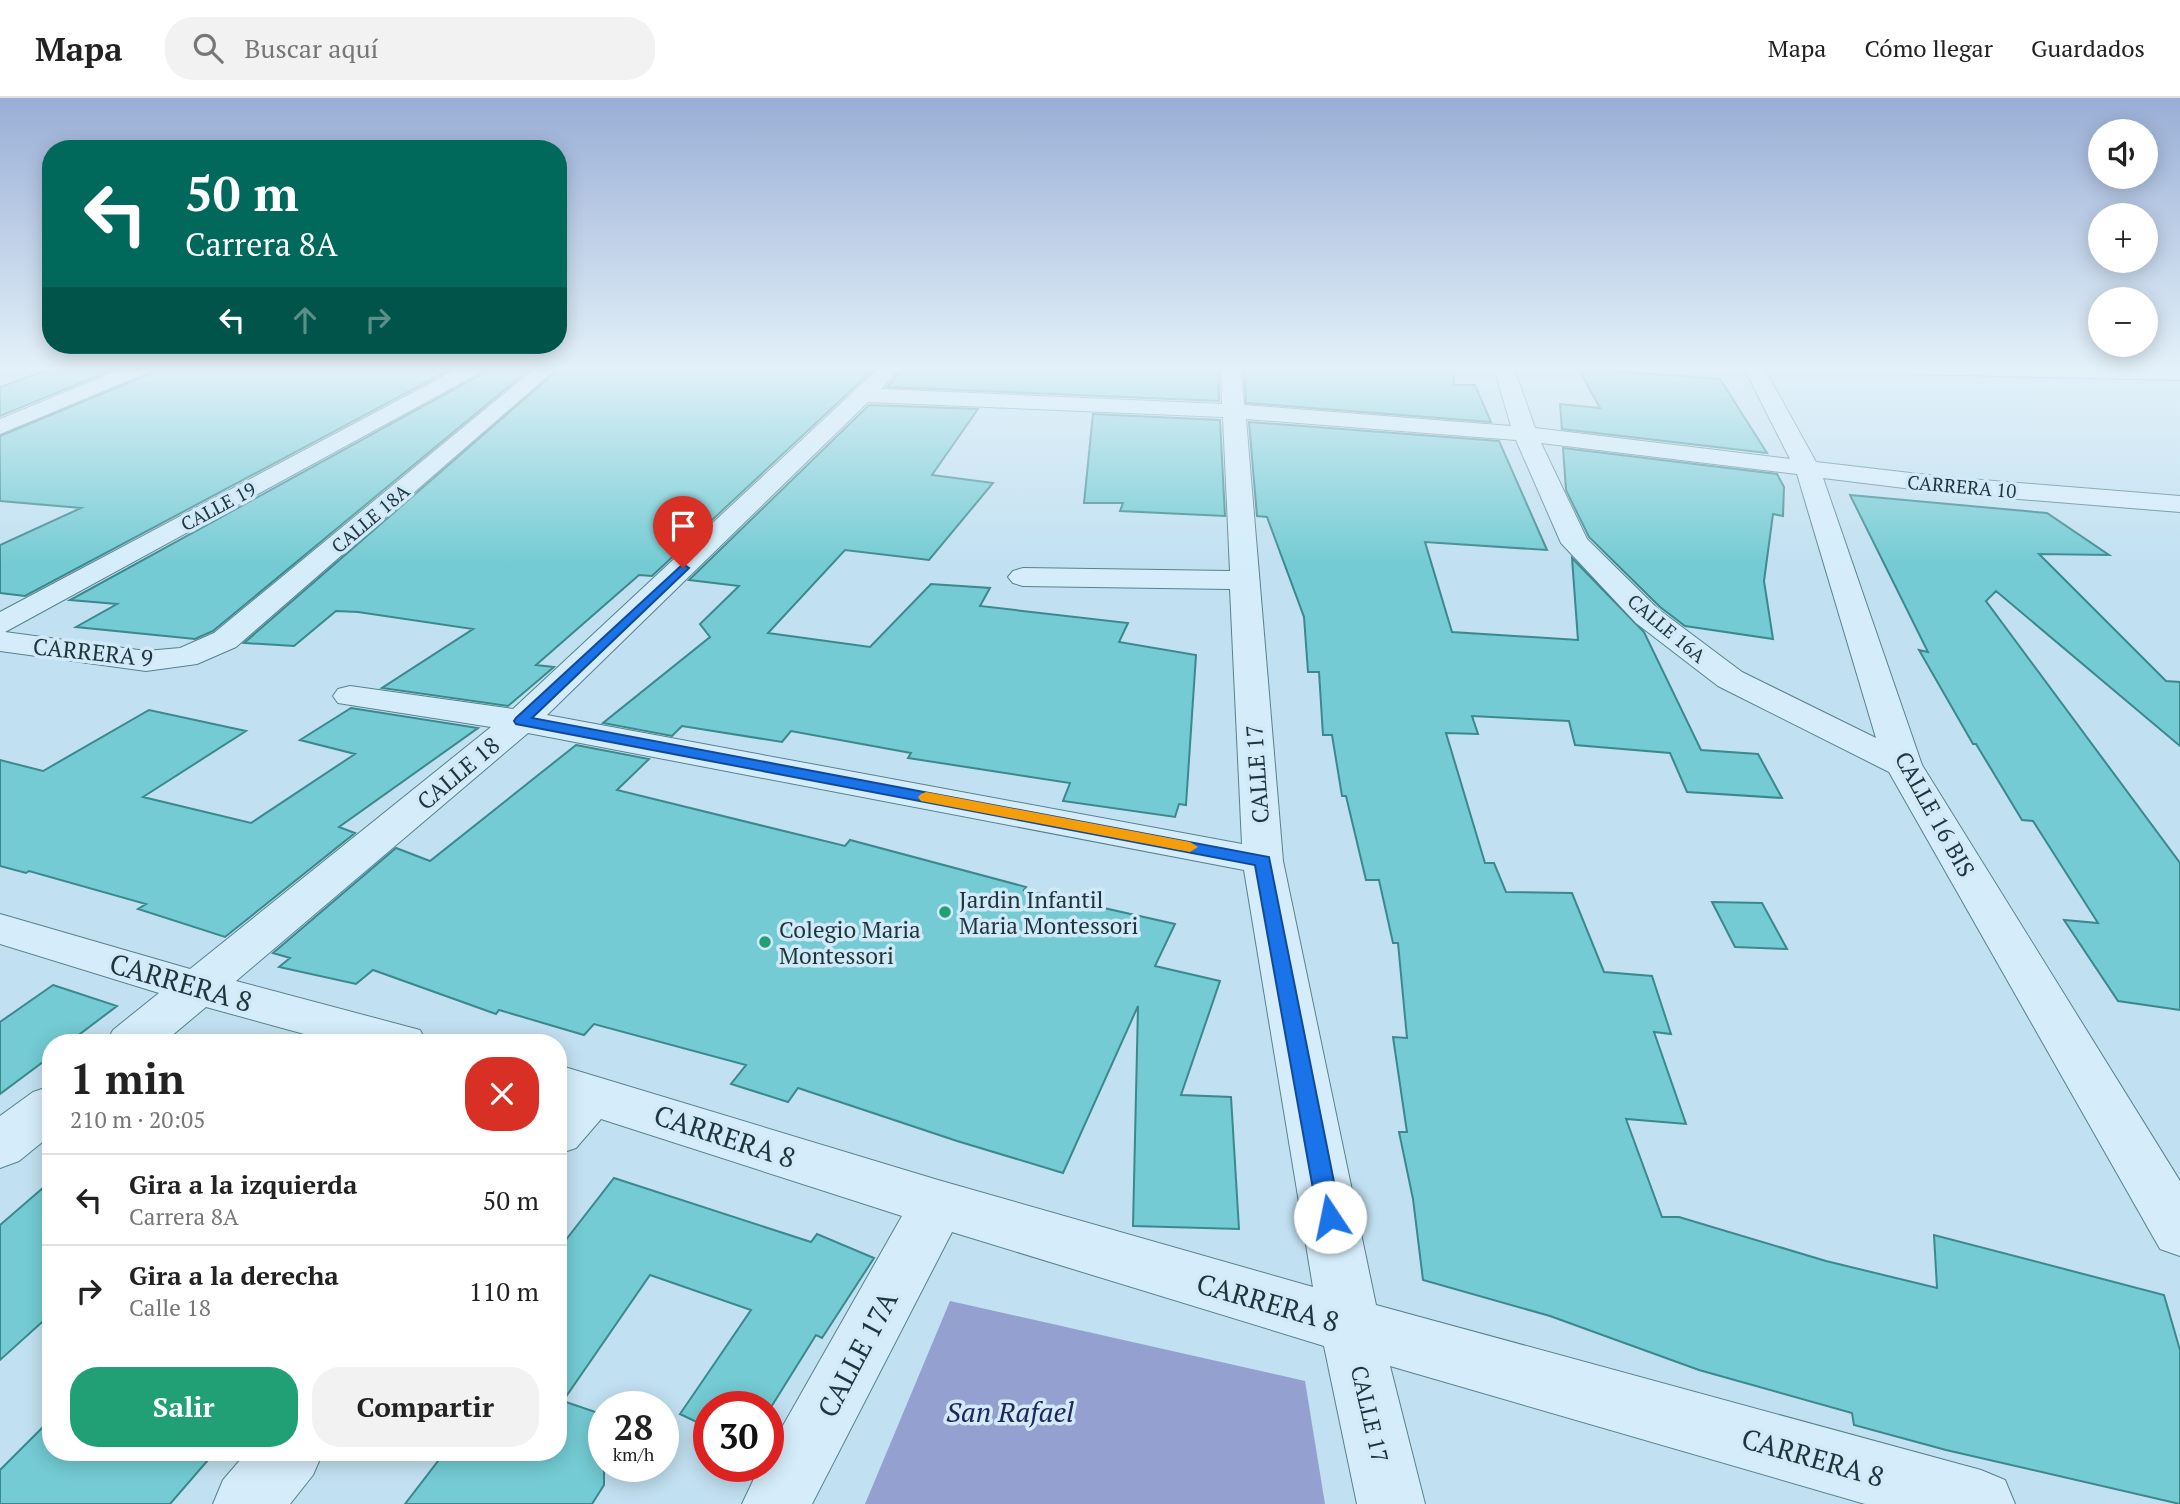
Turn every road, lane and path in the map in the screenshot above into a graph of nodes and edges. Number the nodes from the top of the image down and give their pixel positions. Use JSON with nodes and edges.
{"nodes":[{"id":1,"x":353,"y":434,"type":"edge"},
{"id":2,"x":469,"y":434,"type":"edge"},
{"id":3,"x":824,"y":434,"type":"edge"},
{"id":4,"x":1235,"y":434,"type":"edge"},
{"id":5,"x":1520,"y":434,"type":"edge"},
{"id":6,"x":1525,"y":434,"type":"junction"},
{"id":7,"x":1789,"y":434,"type":"edge"},
{"id":8,"x":1808,"y":469,"type":"junction"},
{"id":9,"x":2180,"y":504,"type":"edge"},
{"id":10,"x":1023,"y":577,"type":"dead end"},
{"id":11,"x":1244,"y":580,"type":"junction"},
{"id":12,"x":0,"y":624,"type":"edge"},
{"id":13,"x":0,"y":641,"type":"edge"},
{"id":14,"x":186,"y":657,"type":"joint"},
{"id":15,"x":350,"y":696,"type":"dead end"},
{"id":16,"x":521,"y":721,"type":"junction"},
{"id":17,"x":1902,"y":765,"type":"junction"},
{"id":18,"x":1263,"y":861,"type":"junction"},
{"id":19,"x":0,"y":929,"type":"edge"},
{"id":20,"x":199,"y":988,"type":"junction"},
{"id":21,"x":141,"y":1034,"type":"edge"},
{"id":22,"x":370,"y":1034,"type":"edge"},
{"id":23,"x":569,"y":1104,"type":"edge"},
{"id":24,"x":42,"y":1113,"type":"edge"},
{"id":25,"x":0,"y":1146,"type":"edge"},
{"id":26,"x":938,"y":1204,"type":"junction"},
{"id":27,"x":2180,"y":1231,"type":"edge"},
{"id":28,"x":1350,"y":1326,"type":"junction"},
{"id":29,"x":283,"y":1461,"type":"edge"},
{"id":30,"x":247,"y":1504,"type":"edge"},
{"id":31,"x":776,"y":1504,"type":"edge"},
{"id":32,"x":1391,"y":1504,"type":"edge"},
{"id":33,"x":1981,"y":1504,"type":"edge"}],
"edges":[{"from":1,"to":12,"type":"street","name":"CALLE 19"},
{"from":2,"to":14,"type":"street","name":"CALLE 18A"},
{"from":3,"to":16,"type":"street","name":"CALLE 18"},
{"from":4,"to":11,"type":"street","name":"CALLE 17"},
{"from":5,"to":6,"type":"street","name":"CARRERA 10"},
{"from":6,"to":8,"type":"street","name":"CARRERA 10"},
{"from":6,"to":17,"type":"street","name":"CALLE 16A"},
{"from":7,"to":8,"type":"street","name":"CALLE 16 BIS"},
{"from":8,"to":9,"type":"street","name":"CARRERA 10"},
{"from":8,"to":17,"type":"street","name":"CALLE 16 BIS"},
{"from":10,"to":11,"type":"street"},
{"from":11,"to":18,"type":"street","name":"CALLE 17"},
{"from":13,"to":14,"type":"street","name":"CARRERA 9"},
{"from":15,"to":16,"type":"street"},
{"from":16,"to":18,"type":"street"},
{"from":16,"to":20,"type":"street","name":"CALLE 18"},
{"from":17,"to":27,"type":"street","name":"CALLE 16 BIS"},
{"from":18,"to":28,"type":"street","name":"CALLE 17"},
{"from":19,"to":20,"type":"street","name":"CARRERA 8"},
{"from":20,"to":21,"type":"street","name":"CALLE 18"},
{"from":20,"to":22,"type":"street","name":"CARRERA 8"},
{"from":23,"to":26,"type":"street","name":"CARRERA 8"},
{"from":24,"to":25,"type":"street"},
{"from":26,"to":28,"type":"street","name":"CARRERA 8"},
{"from":26,"to":31,"type":"street","name":"CALLE 17A"},
{"from":28,"to":32,"type":"street","name":"CALLE 17"},
{"from":28,"to":33,"type":"street","name":"CARRERA 8"},
{"from":29,"to":30,"type":"street"}]}
